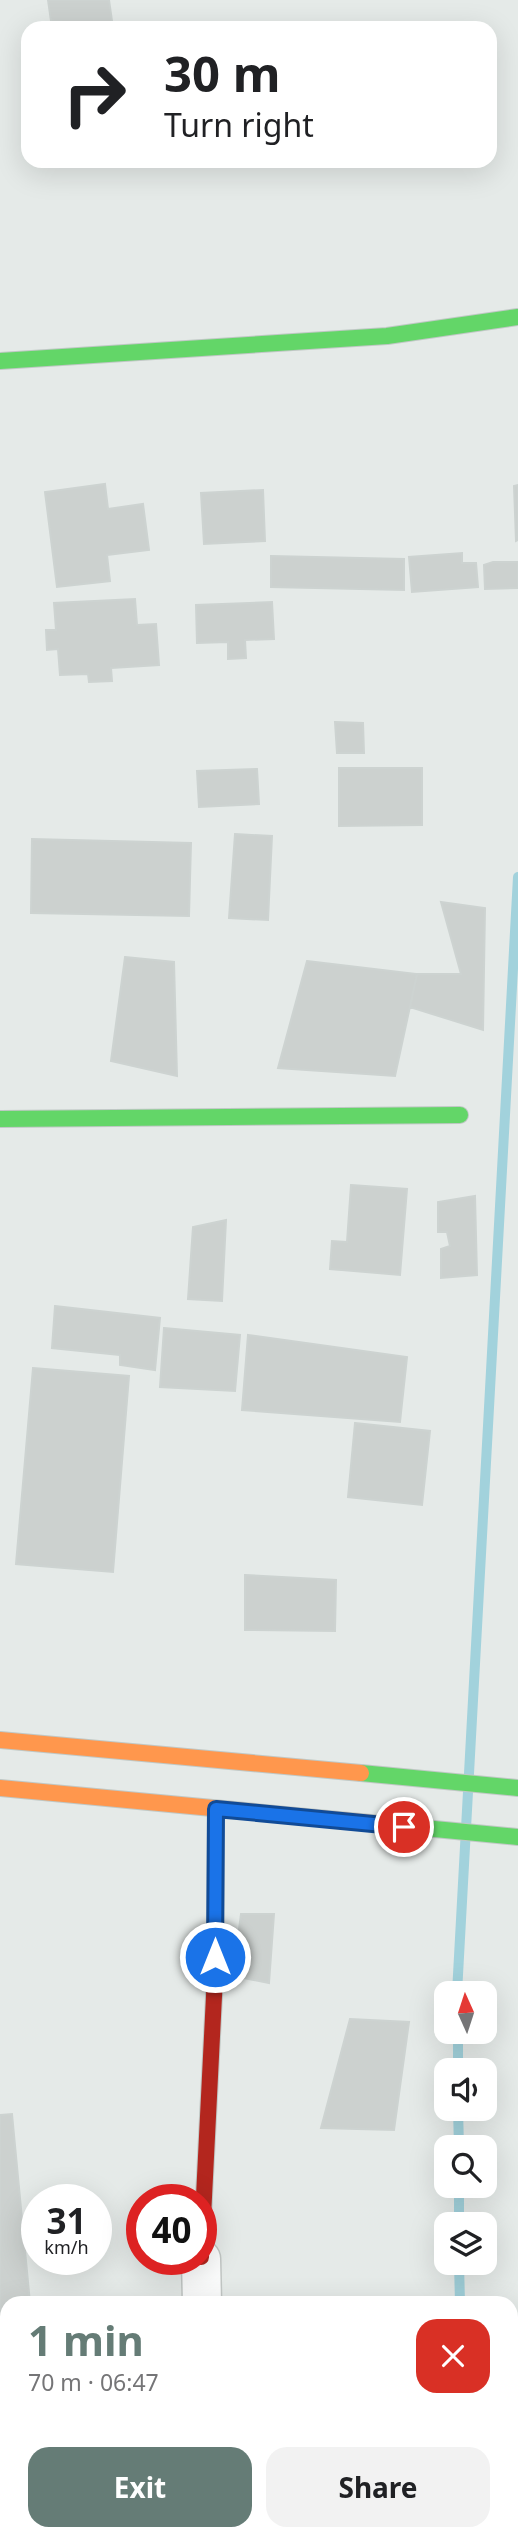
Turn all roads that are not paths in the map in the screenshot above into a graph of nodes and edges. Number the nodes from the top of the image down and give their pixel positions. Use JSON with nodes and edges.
{"nodes":[{"id":1,"x":518,"y":317,"type":"edge"},
{"id":2,"x":0,"y":361,"type":"edge"},
{"id":3,"x":460,"y":1115,"type":"dead end"},
{"id":4,"x":0,"y":1119,"type":"edge"},
{"id":5,"x":0,"y":1740,"type":"edge"},
{"id":6,"x":0,"y":1788,"type":"edge"},
{"id":7,"x":514,"y":1788,"type":"edge"},
{"id":8,"x":216,"y":1809,"type":"junction"},
{"id":9,"x":510,"y":1836,"type":"edge"},
{"id":10,"x":205,"y":2184,"type":"edge"},
{"id":11,"x":201,"y":2275,"type":"edge"},
{"id":12,"x":202,"y":2296,"type":"edge"}],
"edges":[{"from":1,"to":2,"type":"street"},
{"from":3,"to":4,"type":"street"},
{"from":5,"to":7,"type":"street"},
{"from":6,"to":8,"type":"street"},
{"from":8,"to":9,"type":"street"},
{"from":8,"to":10,"type":"street"},
{"from":11,"to":12,"type":"street"}]}
